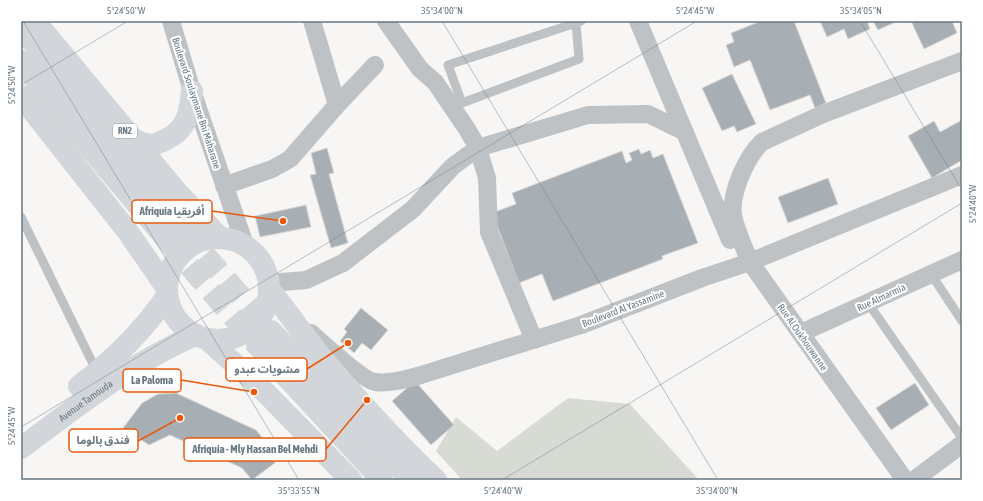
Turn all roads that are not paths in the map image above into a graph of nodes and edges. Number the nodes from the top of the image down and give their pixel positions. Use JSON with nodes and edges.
{"nodes":[{"id":1,"x":35,"y":21,"type":"edge"},
{"id":2,"x":171,"y":21,"type":"edge"},
{"id":3,"x":312,"y":21,"type":"edge"},
{"id":4,"x":386,"y":21,"type":"edge"},
{"id":5,"x":638,"y":21,"type":"edge"},
{"id":6,"x":578,"y":22,"type":"edge"},
{"id":7,"x":21,"y":26,"type":"edge"},
{"id":8,"x":21,"y":61,"type":"edge"},
{"id":9,"x":962,"y":61,"type":"edge"},
{"id":10,"x":375,"y":64,"type":"dead end"},
{"id":11,"x":192,"y":91,"type":"junction"},
{"id":12,"x":21,"y":96,"type":"edge"},
{"id":13,"x":337,"y":105,"type":"junction"},
{"id":14,"x":685,"y":132,"type":"junction"},
{"id":15,"x":132,"y":139,"type":"junction"},
{"id":16,"x":478,"y":148,"type":"junction"},
{"id":17,"x":962,"y":175,"type":"edge"},
{"id":18,"x":224,"y":186,"type":"junction"},
{"id":19,"x":21,"y":218,"type":"edge"},
{"id":20,"x":230,"y":240,"type":"junction"},
{"id":21,"x":962,"y":260,"type":"edge"},
{"id":22,"x":745,"y":263,"type":"junction"},
{"id":23,"x":931,"y":274,"type":"junction"},
{"id":24,"x":269,"y":286,"type":"junction"},
{"id":25,"x":167,"y":291,"type":"junction"},
{"id":26,"x":868,"y":303,"type":"junction"},
{"id":27,"x":293,"y":317,"type":"junction"},
{"id":28,"x":962,"y":321,"type":"edge"},
{"id":29,"x":801,"y":333,"type":"junction"},
{"id":30,"x":201,"y":337,"type":"junction"},
{"id":31,"x":534,"y":340,"type":"junction"},
{"id":32,"x":97,"y":373,"type":"junction"},
{"id":33,"x":21,"y":431,"type":"edge"},
{"id":34,"x":962,"y":438,"type":"edge"},
{"id":35,"x":962,"y":444,"type":"edge"},
{"id":36,"x":21,"y":448,"type":"edge"},
{"id":37,"x":351,"y":480,"type":"edge"},
{"id":38,"x":382,"y":480,"type":"edge"},
{"id":39,"x":411,"y":480,"type":"edge"},
{"id":40,"x":436,"y":480,"type":"edge"},
{"id":41,"x":905,"y":480,"type":"edge"},
{"id":42,"x":914,"y":480,"type":"edge"}],
"edges":[{"from":1,"to":15,"type":"highway","number":"RN2"},
{"from":2,"to":11,"type":"street","name":"Boulevard Soulaymane Bni Maharane"},
{"from":3,"to":13,"type":"street"},
{"from":4,"to":16,"type":"street"},
{"from":5,"to":14,"type":"street"},
{"from":6,"to":6,"type":"lane"},
{"from":7,"to":8,"type":"highway"},
{"from":9,"to":22,"type":"street","name":"Rue Al Oukhouwanne"},
{"from":10,"to":13,"type":"street"},
{"from":11,"to":15,"type":"highway"},
{"from":11,"to":18,"type":"street","name":"Boulevard Soulaymane Bni Maharane"},
{"from":12,"to":25,"type":"highway"},
{"from":13,"to":18,"type":"street"},
{"from":14,"to":16,"type":"street"},
{"from":14,"to":22,"type":"street"},
{"from":15,"to":20,"type":"highway","number":"RN2"},
{"from":16,"to":24,"type":"street"},
{"from":16,"to":31,"type":"street"},
{"from":17,"to":22,"type":"street","name":"Boulevard Al Yassamine"},
{"from":18,"to":20,"type":"street","name":"Boulevard Soulaymane Bni Maharane"},
{"from":19,"to":32,"type":"lane"},
{"from":20,"to":24,"type":"highway","number":"RN2"},
{"from":20,"to":25,"type":"highway"},
{"from":21,"to":23,"type":"street","name":"Rue Almarmia"},
{"from":22,"to":29,"type":"street","name":"Rue Al Oukhouwanne"},
{"from":22,"to":31,"type":"street","name":"Boulevard Al Yassamine"},
{"from":23,"to":26,"type":"street","name":"Rue Almarmia"},
{"from":23,"to":28,"type":"lane"},
{"from":24,"to":27,"type":"highway"},
{"from":24,"to":30,"type":"highway"},
{"from":25,"to":30,"type":"highway"},
{"from":25,"to":32,"type":"highway","name":"Avenue Tamouda"},
{"from":26,"to":29,"type":"street","name":"Rue Almarmia"},
{"from":26,"to":34,"type":"lane"},
{"from":27,"to":31,"type":"street","name":"Boulevard Al Yassamine"},
{"from":27,"to":40,"type":"highway"},
{"from":29,"to":41,"type":"street","name":"Rue Al Oukhouwanne"},
{"from":30,"to":36,"type":"highway","name":"Avenue Tamouda"},
{"from":30,"to":37,"type":"highway"},
{"from":32,"to":33,"type":"highway","name":"Avenue Tamouda"},
{"from":35,"to":42,"type":"street"},
{"from":38,"to":39,"type":"highway"}]}
